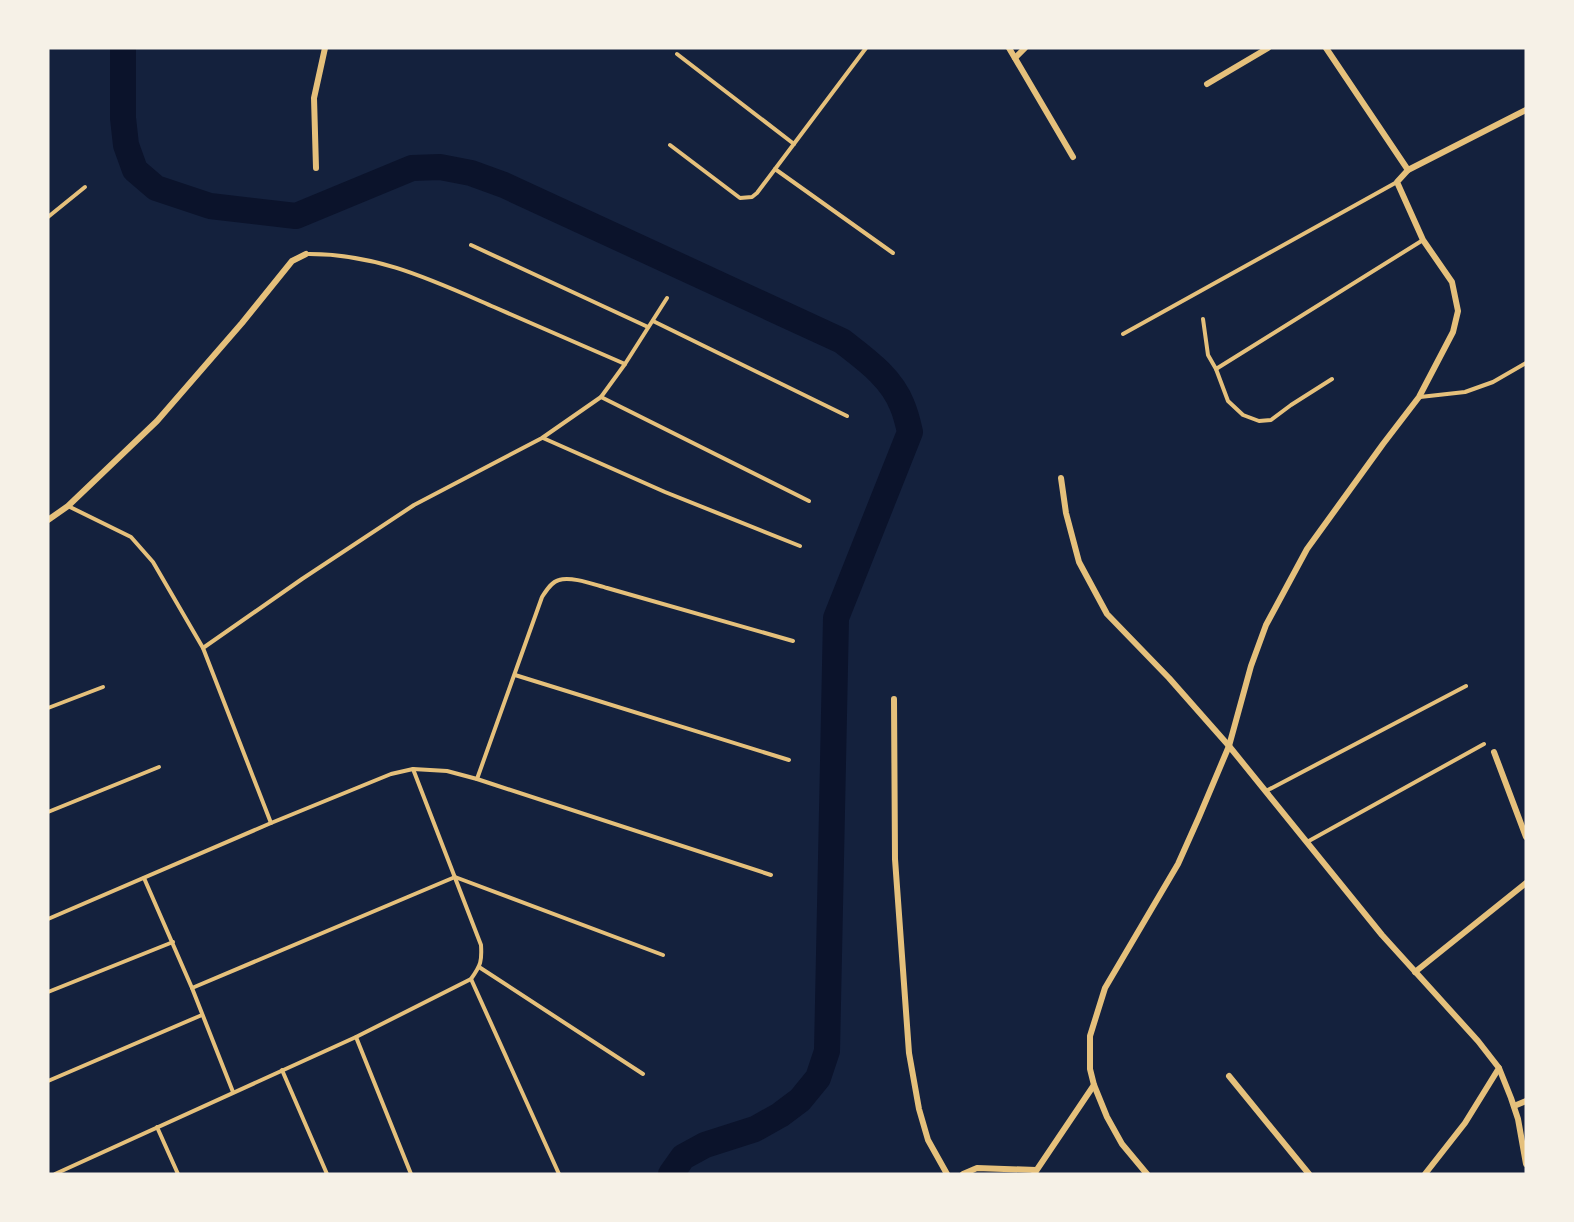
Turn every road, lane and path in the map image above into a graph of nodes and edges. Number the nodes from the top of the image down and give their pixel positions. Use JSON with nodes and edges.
{"nodes":[{"id":1,"x":325,"y":48,"type":"edge"},
{"id":2,"x":866,"y":48,"type":"edge"},
{"id":3,"x":1009,"y":48,"type":"edge"},
{"id":4,"x":1025,"y":48,"type":"edge"},
{"id":5,"x":1268,"y":48,"type":"edge"},
{"id":6,"x":1326,"y":48,"type":"edge"},
{"id":7,"x":677,"y":54,"type":"dead end"},
{"id":8,"x":1015,"y":58,"type":"junction"},
{"id":9,"x":1206,"y":84,"type":"dead end"},
{"id":10,"x":1526,"y":110,"type":"edge"},
{"id":11,"x":794,"y":144,"type":"junction"},
{"id":12,"x":670,"y":145,"type":"dead end"},
{"id":13,"x":1073,"y":156,"type":"dead end"},
{"id":14,"x":316,"y":168,"type":"dead end"},
{"id":15,"x":775,"y":169,"type":"junction"},
{"id":16,"x":1408,"y":170,"type":"junction"},
{"id":17,"x":1397,"y":182,"type":"junction"},
{"id":18,"x":85,"y":187,"type":"dead end"},
{"id":19,"x":48,"y":217,"type":"edge"},
{"id":20,"x":1424,"y":240,"type":"junction"},
{"id":21,"x":471,"y":245,"type":"dead end"},
{"id":22,"x":893,"y":252,"type":"dead end"},
{"id":23,"x":306,"y":254,"type":"joint"},
{"id":24,"x":667,"y":298,"type":"dead end"},
{"id":25,"x":1203,"y":319,"type":"dead end"},
{"id":26,"x":652,"y":321,"type":"junction"},
{"id":27,"x":648,"y":327,"type":"junction"},
{"id":28,"x":1123,"y":334,"type":"dead end"},
{"id":29,"x":1526,"y":363,"type":"edge"},
{"id":30,"x":625,"y":364,"type":"junction"},
{"id":31,"x":1216,"y":369,"type":"junction"},
{"id":32,"x":1332,"y":379,"type":"dead end"},
{"id":33,"x":601,"y":397,"type":"junction"},
{"id":34,"x":1419,"y":397,"type":"junction"},
{"id":35,"x":847,"y":416,"type":"dead end"},
{"id":36,"x":542,"y":438,"type":"junction"},
{"id":37,"x":1061,"y":478,"type":"dead end"},
{"id":38,"x":809,"y":501,"type":"dead end"},
{"id":39,"x":68,"y":506,"type":"junction"},
{"id":40,"x":48,"y":520,"type":"edge"},
{"id":41,"x":800,"y":546,"type":"dead end"},
{"id":42,"x":793,"y":641,"type":"dead end"},
{"id":43,"x":202,"y":648,"type":"junction"},
{"id":44,"x":515,"y":675,"type":"junction"},
{"id":45,"x":1466,"y":686,"type":"dead end"},
{"id":46,"x":104,"y":687,"type":"dead end"},
{"id":47,"x":894,"y":699,"type":"dead end"},
{"id":48,"x":48,"y":708,"type":"edge"},
{"id":49,"x":1484,"y":744,"type":"dead end"},
{"id":50,"x":1228,"y":746,"type":"junction"},
{"id":51,"x":1494,"y":752,"type":"dead end"},
{"id":52,"x":789,"y":760,"type":"dead end"},
{"id":53,"x":159,"y":767,"type":"dead end"},
{"id":54,"x":413,"y":768,"type":"junction"},
{"id":55,"x":477,"y":779,"type":"junction"},
{"id":56,"x":1265,"y":791,"type":"junction"},
{"id":57,"x":48,"y":812,"type":"edge"},
{"id":58,"x":271,"y":823,"type":"junction"},
{"id":59,"x":1526,"y":837,"type":"edge"},
{"id":60,"x":1307,"y":842,"type":"junction"},
{"id":61,"x":771,"y":875,"type":"dead end"},
{"id":62,"x":455,"y":877,"type":"junction"},
{"id":63,"x":144,"y":878,"type":"junction"},
{"id":64,"x":1526,"y":883,"type":"edge"},
{"id":65,"x":48,"y":919,"type":"edge"},
{"id":66,"x":173,"y":942,"type":"junction"},
{"id":67,"x":663,"y":955,"type":"dead end"},
{"id":68,"x":479,"y":967,"type":"junction"},
{"id":69,"x":1415,"y":972,"type":"junction"},
{"id":70,"x":471,"y":979,"type":"junction"},
{"id":71,"x":192,"y":988,"type":"junction"},
{"id":72,"x":48,"y":992,"type":"edge"},
{"id":73,"x":202,"y":1015,"type":"junction"},
{"id":74,"x":356,"y":1037,"type":"junction"},
{"id":75,"x":1499,"y":1068,"type":"junction"},
{"id":76,"x":282,"y":1070,"type":"junction"},
{"id":77,"x":643,"y":1074,"type":"dead end"},
{"id":78,"x":1229,"y":1076,"type":"dead end"},
{"id":79,"x":48,"y":1081,"type":"edge"},
{"id":80,"x":1094,"y":1085,"type":"junction"},
{"id":81,"x":233,"y":1092,"type":"junction"},
{"id":82,"x":1526,"y":1101,"type":"edge"},
{"id":83,"x":1514,"y":1106,"type":"junction"},
{"id":84,"x":157,"y":1126,"type":"junction"},
{"id":85,"x":1526,"y":1164,"type":"edge"},
{"id":86,"x":1035,"y":1172,"type":"edge"},
{"id":87,"x":55,"y":1174,"type":"edge"},
{"id":88,"x":178,"y":1174,"type":"edge"},
{"id":89,"x":327,"y":1174,"type":"edge"},
{"id":90,"x":411,"y":1174,"type":"edge"},
{"id":91,"x":559,"y":1174,"type":"edge"},
{"id":92,"x":946,"y":1174,"type":"edge"},
{"id":93,"x":963,"y":1174,"type":"edge"},
{"id":94,"x":1147,"y":1174,"type":"edge"},
{"id":95,"x":1310,"y":1174,"type":"edge"},
{"id":96,"x":1425,"y":1174,"type":"edge"}],
"edges":[{"from":1,"to":14,"type":"street"},
{"from":2,"to":11,"type":"lane"},
{"from":3,"to":8,"type":"street"},
{"from":4,"to":8,"type":"street"},
{"from":5,"to":9,"type":"street"},
{"from":6,"to":16,"type":"street"},
{"from":7,"to":11,"type":"lane"},
{"from":8,"to":13,"type":"street"},
{"from":10,"to":16,"type":"street"},
{"from":11,"to":15,"type":"lane"},
{"from":12,"to":15,"type":"lane"},
{"from":15,"to":22,"type":"lane"},
{"from":16,"to":17,"type":"street"},
{"from":17,"to":20,"type":"street"},
{"from":17,"to":28,"type":"lane"},
{"from":18,"to":19,"type":"lane"},
{"from":20,"to":31,"type":"lane"},
{"from":20,"to":34,"type":"street"},
{"from":21,"to":27,"type":"lane"},
{"from":23,"to":30,"type":"lane"},
{"from":23,"to":39,"type":"street"},
{"from":24,"to":26,"type":"lane"},
{"from":25,"to":31,"type":"lane"},
{"from":26,"to":27,"type":"lane"},
{"from":26,"to":35,"type":"lane"},
{"from":27,"to":30,"type":"lane"},
{"from":29,"to":34,"type":"lane"},
{"from":30,"to":33,"type":"lane"},
{"from":31,"to":32,"type":"lane"},
{"from":33,"to":36,"type":"lane"},
{"from":33,"to":38,"type":"lane"},
{"from":34,"to":50,"type":"street"},
{"from":36,"to":41,"type":"lane"},
{"from":36,"to":43,"type":"lane"},
{"from":37,"to":50,"type":"street"},
{"from":39,"to":40,"type":"street"},
{"from":39,"to":43,"type":"lane"},
{"from":42,"to":44,"type":"lane"},
{"from":43,"to":58,"type":"lane"},
{"from":44,"to":52,"type":"lane"},
{"from":44,"to":55,"type":"lane"},
{"from":45,"to":56,"type":"lane"},
{"from":46,"to":48,"type":"lane"},
{"from":47,"to":92,"type":"street"},
{"from":49,"to":60,"type":"lane"},
{"from":50,"to":56,"type":"street"},
{"from":50,"to":80,"type":"street"},
{"from":51,"to":59,"type":"street"},
{"from":53,"to":57,"type":"lane"},
{"from":54,"to":55,"type":"lane"},
{"from":54,"to":58,"type":"lane"},
{"from":54,"to":62,"type":"lane"},
{"from":55,"to":61,"type":"lane"},
{"from":56,"to":60,"type":"street"},
{"from":58,"to":63,"type":"lane"},
{"from":60,"to":69,"type":"street"},
{"from":62,"to":67,"type":"lane"},
{"from":62,"to":68,"type":"lane"},
{"from":62,"to":71,"type":"lane"},
{"from":63,"to":65,"type":"lane"},
{"from":63,"to":66,"type":"lane"},
{"from":64,"to":69,"type":"street"},
{"from":66,"to":71,"type":"lane"},
{"from":66,"to":72,"type":"lane"},
{"from":68,"to":70,"type":"lane"},
{"from":68,"to":77,"type":"lane"},
{"from":69,"to":75,"type":"street"},
{"from":70,"to":74,"type":"lane"},
{"from":70,"to":91,"type":"lane"},
{"from":71,"to":73,"type":"lane"},
{"from":73,"to":79,"type":"lane"},
{"from":73,"to":81,"type":"lane"},
{"from":74,"to":76,"type":"lane"},
{"from":74,"to":90,"type":"lane"},
{"from":75,"to":83,"type":"street"},
{"from":75,"to":96,"type":"street"},
{"from":76,"to":81,"type":"lane"},
{"from":76,"to":89,"type":"lane"},
{"from":78,"to":95,"type":"street"},
{"from":80,"to":86,"type":"street"},
{"from":80,"to":94,"type":"street"},
{"from":81,"to":84,"type":"lane"},
{"from":82,"to":83,"type":"street"},
{"from":83,"to":85,"type":"street"},
{"from":84,"to":87,"type":"lane"},
{"from":84,"to":88,"type":"lane"},
{"from":86,"to":93,"type":"street"}]}
